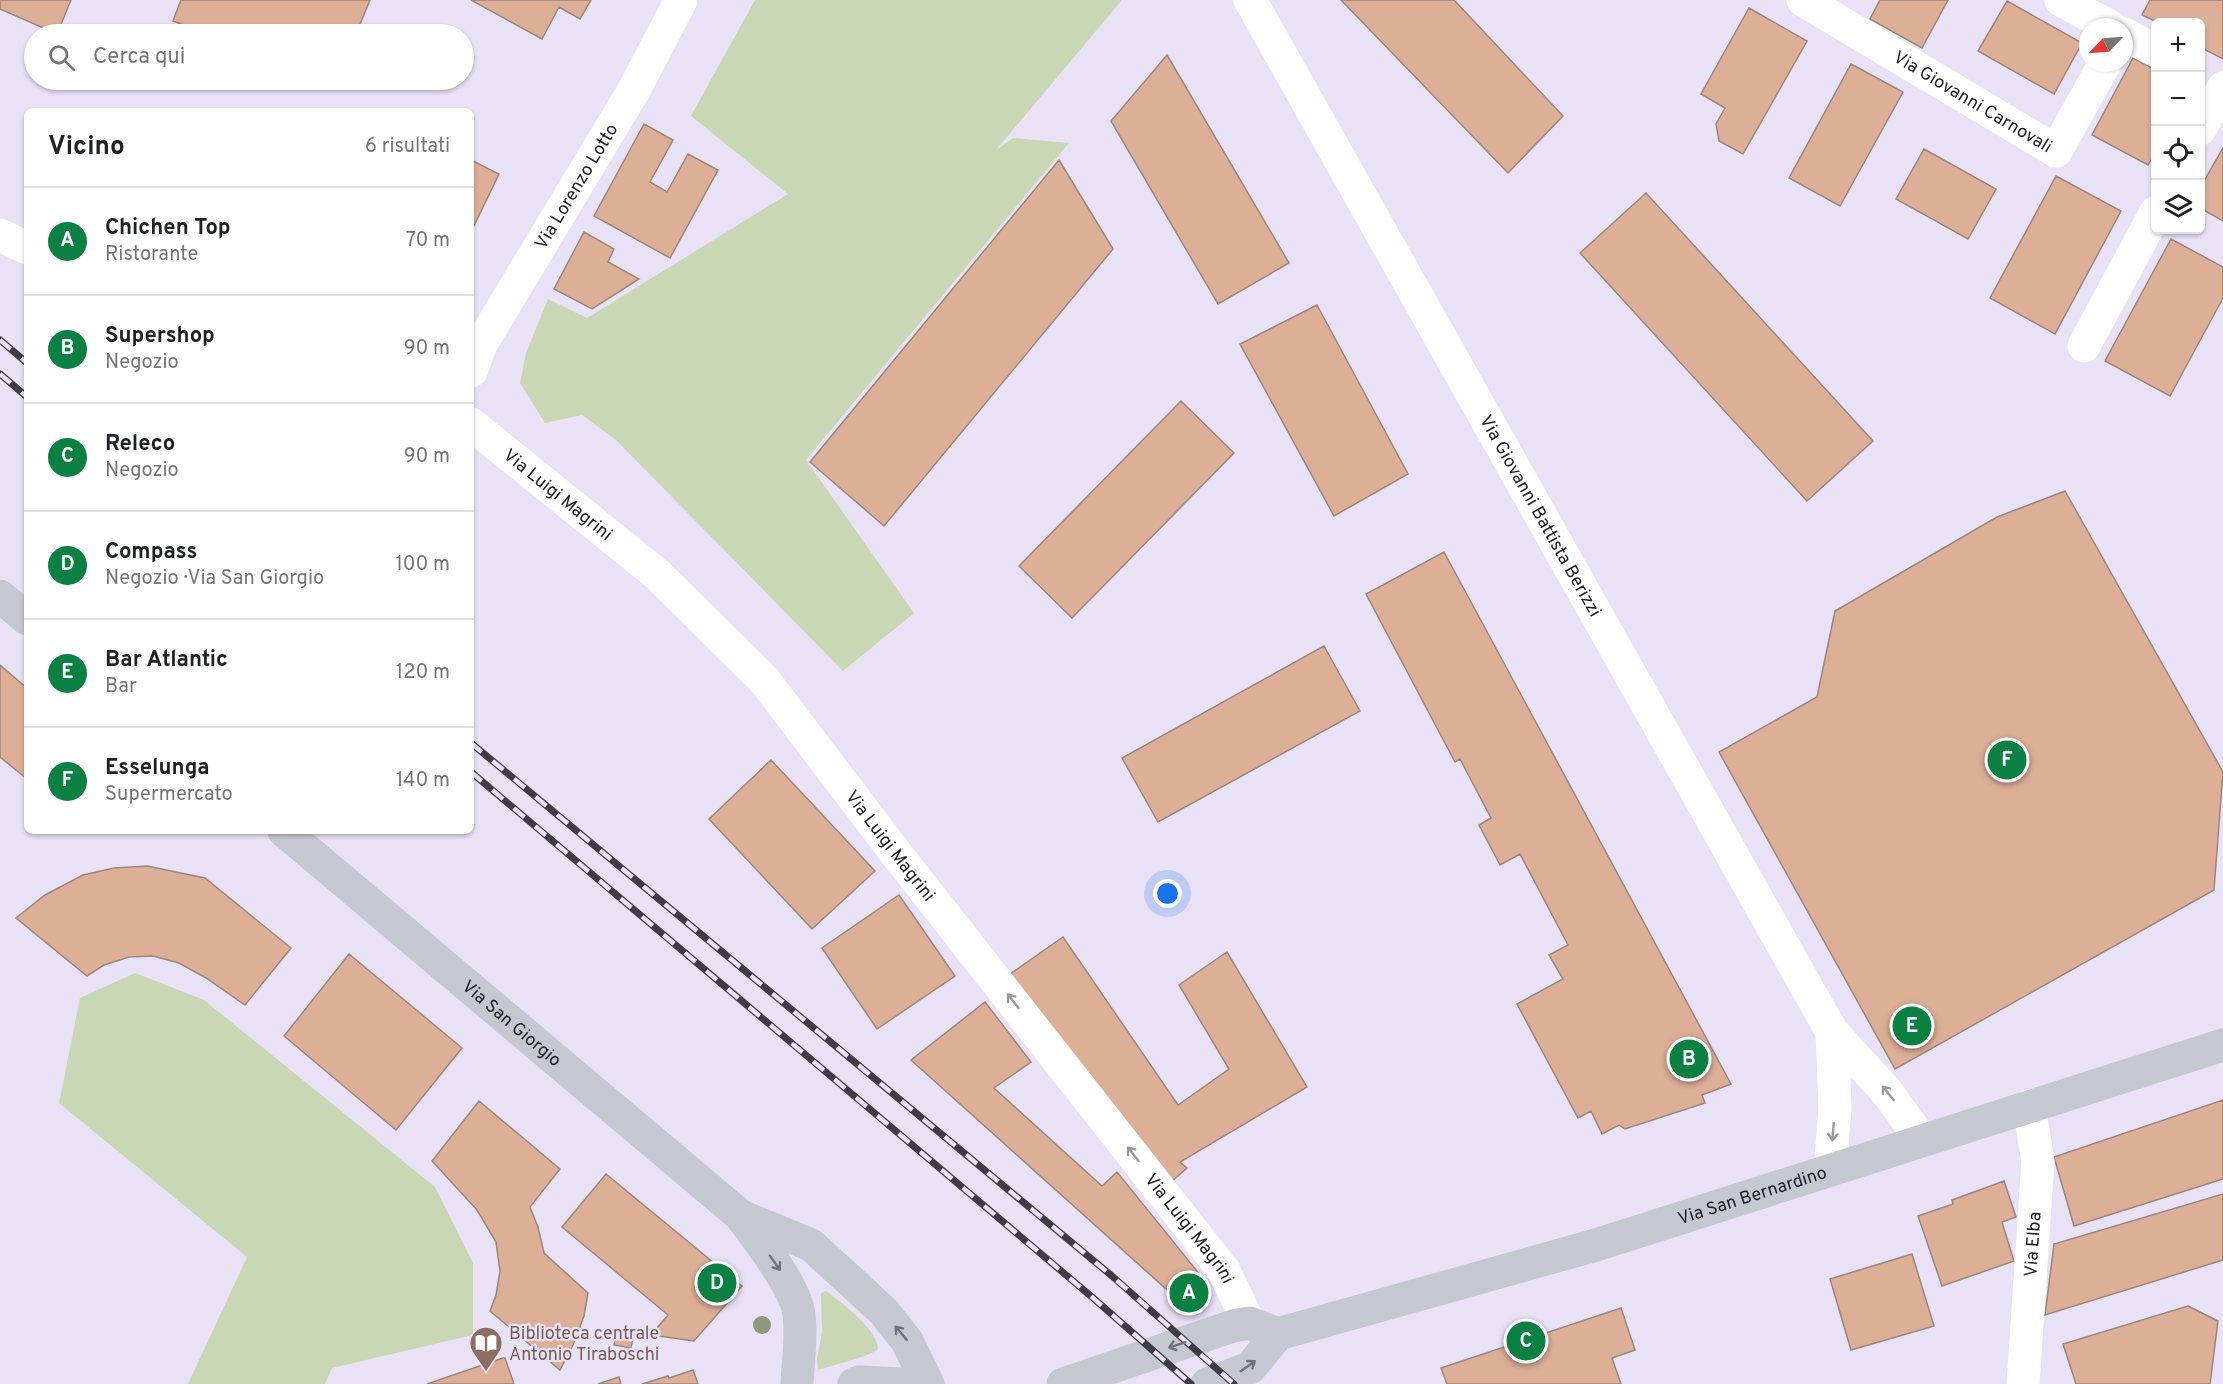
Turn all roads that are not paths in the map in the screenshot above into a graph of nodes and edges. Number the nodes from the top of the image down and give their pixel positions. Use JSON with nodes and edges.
{"nodes":[{"id":1,"x":681,"y":0,"type":"edge"},
{"id":2,"x":1250,"y":0,"type":"edge"},
{"id":3,"x":1803,"y":0,"type":"edge"},
{"id":4,"x":2061,"y":0,"type":"edge"},
{"id":5,"x":2094,"y":18,"type":"edge"},
{"id":6,"x":2133,"y":39,"type":"edge"},
{"id":7,"x":2151,"y":48,"type":"edge"},
{"id":8,"x":2100,"y":72,"type":"edge"},
{"id":9,"x":2205,"y":78,"type":"edge"},
{"id":10,"x":2223,"y":87,"type":"edge"},
{"id":11,"x":2202,"y":126,"type":"edge"},
{"id":12,"x":2151,"y":221,"type":"edge"},
{"id":13,"x":0,"y":236,"type":"edge"},
{"id":14,"x":24,"y":247,"type":"edge"},
{"id":15,"x":2084,"y":346,"type":"dead end"},
{"id":16,"x":474,"y":363,"type":"edge"},
{"id":17,"x":474,"y":426,"type":"edge"},
{"id":18,"x":0,"y":596,"type":"edge"},
{"id":19,"x":24,"y":616,"type":"edge"},
{"id":20,"x":288,"y":834,"type":"edge"},
{"id":21,"x":1832,"y":1032,"type":"junction"},
{"id":22,"x":2223,"y":1046,"type":"edge"},
{"id":23,"x":2029,"y":1106,"type":"junction"},
{"id":24,"x":1922,"y":1141,"type":"junction"},
{"id":25,"x":1830,"y":1170,"type":"junction"},
{"id":26,"x":741,"y":1215,"type":"junction"},
{"id":27,"x":1264,"y":1328,"type":"junction"},
{"id":28,"x":796,"y":1384,"type":"edge"},
{"id":29,"x":854,"y":1384,"type":"edge"},
{"id":30,"x":902,"y":1384,"type":"edge"},
{"id":31,"x":928,"y":1384,"type":"edge"},
{"id":32,"x":1063,"y":1384,"type":"edge"},
{"id":33,"x":1207,"y":1384,"type":"edge"},
{"id":34,"x":2023,"y":1384,"type":"edge"}],
"edges":[{"from":1,"to":16,"type":"street","name":"Via Lorenzo Lotto"},
{"from":2,"to":21,"type":"street","name":"Via Giovanni Battista Berizzi"},
{"from":3,"to":8,"type":"street","name":"Via Giovanni Carnovali"},
{"from":4,"to":5,"type":"street"},
{"from":6,"to":7,"type":"street"},
{"from":9,"to":10,"type":"street"},
{"from":10,"to":11,"type":"street"},
{"from":12,"to":15,"type":"street"},
{"from":13,"to":14,"type":"street"},
{"from":27,"to":17,"type":"street","name":"Via Luigi Magrini","one_way":true},
{"from":18,"to":19,"type":"main road"},
{"from":20,"to":26,"type":"main road","name":"Via San Giorgio"},
{"from":24,"to":21,"type":"street","name":"Via Giovanni Battista Berizzi","one_way":true},
{"from":21,"to":25,"type":"street","name":"Via Giovanni Battista Berizzi","one_way":true},
{"from":22,"to":23,"type":"main road","name":"Via San Bernardino"},
{"from":23,"to":24,"type":"main road","name":"Via San Bernardino"},
{"from":23,"to":34,"type":"street","name":"Via Elba"},
{"from":24,"to":25,"type":"main road","name":"Via San Bernardino"},
{"from":25,"to":27,"type":"main road","name":"Via San Bernardino"},
{"from":26,"to":28,"type":"main road","name":"Via San Giorgio","one_way":true},
{"from":31,"to":26,"type":"main road","name":"Via San Giorgio","one_way":true},
{"from":27,"to":32,"type":"main road","name":"Via San Bernardino","one_way":true},
{"from":33,"to":27,"type":"main road","one_way":true},
{"from":29,"to":30,"type":"main road"}]}
